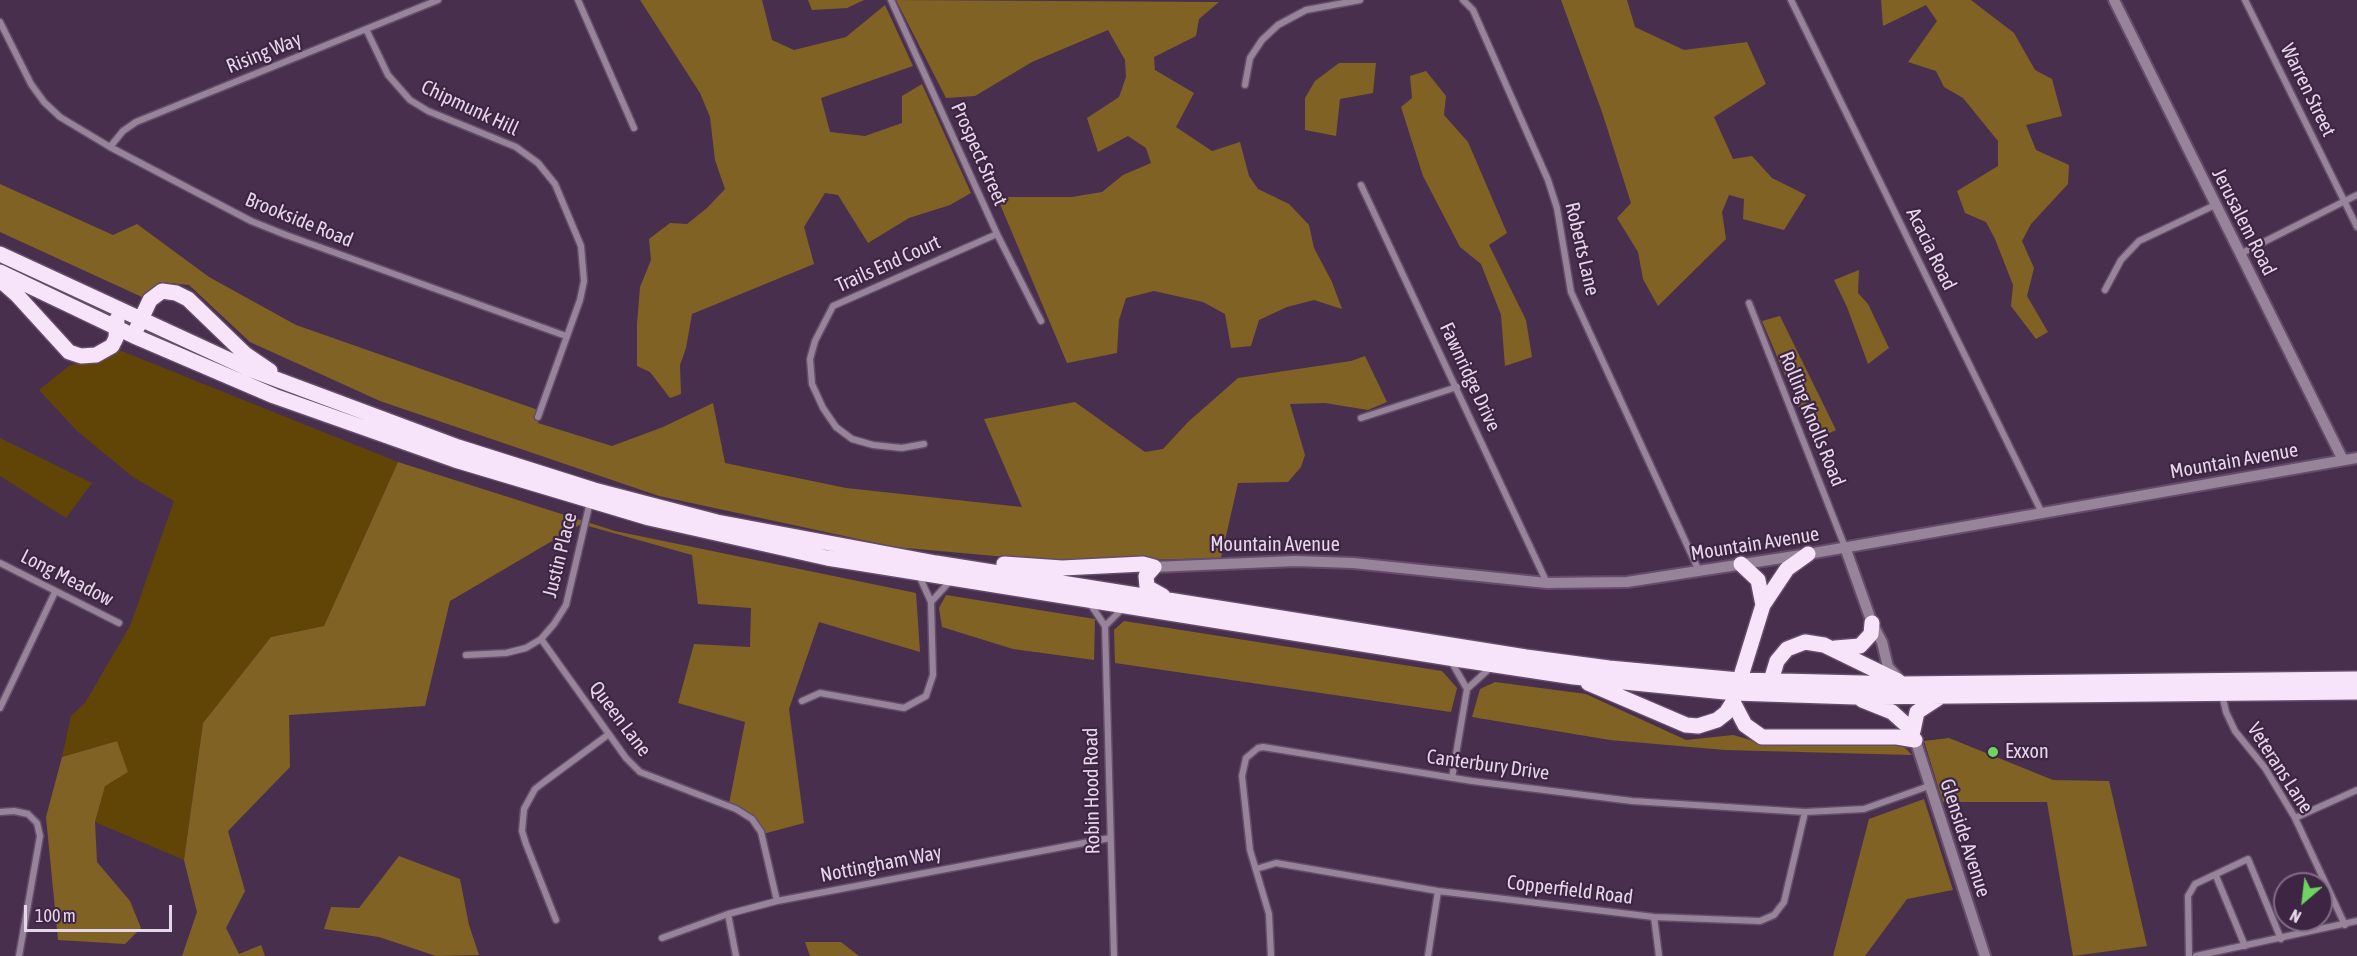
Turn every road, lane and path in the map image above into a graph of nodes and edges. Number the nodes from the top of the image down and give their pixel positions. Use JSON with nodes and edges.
{"nodes":[{"id":1,"x":438,"y":0,"type":"edge"},
{"id":2,"x":578,"y":0,"type":"edge"},
{"id":3,"x":891,"y":0,"type":"edge"},
{"id":4,"x":1360,"y":0,"type":"edge"},
{"id":5,"x":1463,"y":0,"type":"edge"},
{"id":6,"x":1791,"y":0,"type":"edge"},
{"id":7,"x":2115,"y":0,"type":"edge"},
{"id":8,"x":2245,"y":0,"type":"edge"},
{"id":9,"x":0,"y":22,"type":"edge"},
{"id":10,"x":366,"y":29,"type":"junction"},
{"id":11,"x":1245,"y":85,"type":"dead end"},
{"id":12,"x":634,"y":128,"type":"dead end"},
{"id":13,"x":110,"y":147,"type":"junction"},
{"id":14,"x":1361,"y":185,"type":"dead end"},
{"id":15,"x":2357,"y":195,"type":"edge"},
{"id":16,"x":2345,"y":202,"type":"junction"},
{"id":17,"x":2215,"y":205,"type":"junction"},
{"id":18,"x":2357,"y":227,"type":"edge"},
{"id":19,"x":997,"y":234,"type":"junction"},
{"id":20,"x":0,"y":247,"type":"edge"},
{"id":21,"x":0,"y":254,"type":"edge"},
{"id":22,"x":2240,"y":254,"type":"junction"},
{"id":23,"x":14,"y":261,"type":"junction"},
{"id":24,"x":0,"y":272,"type":"edge"},
{"id":25,"x":0,"y":280,"type":"edge"},
{"id":26,"x":2105,"y":290,"type":"dead end"},
{"id":27,"x":1749,"y":303,"type":"dead end"},
{"id":28,"x":117,"y":310,"type":"junction"},
{"id":29,"x":139,"y":320,"type":"junction"},
{"id":30,"x":1041,"y":321,"type":"dead end"},
{"id":31,"x":117,"y":327,"type":"junction"},
{"id":32,"x":134,"y":336,"type":"junction"},
{"id":33,"x":566,"y":336,"type":"junction"},
{"id":34,"x":295,"y":387,"type":"junction"},
{"id":35,"x":1457,"y":387,"type":"junction"},
{"id":36,"x":538,"y":417,"type":"dead end"},
{"id":37,"x":1361,"y":418,"type":"dead end"},
{"id":38,"x":924,"y":444,"type":"dead end"},
{"id":39,"x":2357,"y":458,"type":"edge"},
{"id":40,"x":2343,"y":460,"type":"junction"},
{"id":41,"x":590,"y":502,"type":"junction"},
{"id":42,"x":2042,"y":513,"type":"junction"},
{"id":43,"x":1845,"y":547,"type":"junction"},
{"id":44,"x":1808,"y":554,"type":"junction"},
{"id":45,"x":0,"y":563,"type":"edge"},
{"id":46,"x":936,"y":563,"type":"junction"},
{"id":47,"x":1741,"y":564,"type":"junction"},
{"id":48,"x":1154,"y":567,"type":"junction"},
{"id":49,"x":1699,"y":571,"type":"junction"},
{"id":50,"x":918,"y":573,"type":"junction"},
{"id":51,"x":952,"y":579,"type":"junction"},
{"id":52,"x":1547,"y":583,"type":"junction"},
{"id":53,"x":55,"y":592,"type":"junction"},
{"id":54,"x":1088,"y":600,"type":"junction"},
{"id":55,"x":1174,"y":600,"type":"junction"},
{"id":56,"x":931,"y":602,"type":"junction"},
{"id":57,"x":1763,"y":605,"type":"junction"},
{"id":58,"x":1126,"y":606,"type":"junction"},
{"id":59,"x":119,"y":623,"type":"dead end"},
{"id":60,"x":1872,"y":623,"type":"junction"},
{"id":61,"x":1105,"y":626,"type":"junction"},
{"id":62,"x":541,"y":639,"type":"junction"},
{"id":63,"x":1829,"y":648,"type":"junction"},
{"id":64,"x":466,"y":655,"type":"dead end"},
{"id":65,"x":1449,"y":658,"type":"junction"},
{"id":66,"x":1494,"y":665,"type":"junction"},
{"id":67,"x":1574,"y":677,"type":"junction"},
{"id":68,"x":2357,"y":679,"type":"edge"},
{"id":69,"x":1772,"y":681,"type":"junction"},
{"id":70,"x":1903,"y":684,"type":"junction"},
{"id":71,"x":1467,"y":689,"type":"junction"},
{"id":72,"x":1736,"y":692,"type":"junction"},
{"id":73,"x":2357,"y":692,"type":"edge"},
{"id":74,"x":2221,"y":694,"type":"junction"},
{"id":75,"x":1785,"y":695,"type":"junction"},
{"id":76,"x":1940,"y":696,"type":"junction"},
{"id":77,"x":1855,"y":697,"type":"junction"},
{"id":78,"x":802,"y":701,"type":"dead end"},
{"id":79,"x":0,"y":708,"type":"edge"},
{"id":80,"x":609,"y":734,"type":"junction"},
{"id":81,"x":1914,"y":735,"type":"junction"},
{"id":82,"x":1452,"y":778,"type":"junction"},
{"id":83,"x":1929,"y":786,"type":"junction"},
{"id":84,"x":2356,"y":792,"type":"edge"},
{"id":85,"x":0,"y":812,"type":"edge"},
{"id":86,"x":1805,"y":812,"type":"junction"},
{"id":87,"x":2295,"y":818,"type":"junction"},
{"id":88,"x":1110,"y":838,"type":"junction"},
{"id":89,"x":1256,"y":869,"type":"junction"},
{"id":90,"x":2216,"y":876,"type":"junction"},
{"id":91,"x":1438,"y":891,"type":"junction"},
{"id":92,"x":777,"y":901,"type":"junction"},
{"id":93,"x":728,"y":914,"type":"junction"},
{"id":94,"x":1654,"y":917,"type":"junction"},
{"id":95,"x":556,"y":920,"type":"dead end"},
{"id":96,"x":2357,"y":921,"type":"edge"},
{"id":97,"x":2345,"y":925,"type":"junction"},
{"id":98,"x":662,"y":938,"type":"dead end"},
{"id":99,"x":2281,"y":939,"type":"junction"},
{"id":100,"x":2245,"y":946,"type":"junction"},
{"id":101,"x":19,"y":956,"type":"edge"},
{"id":102,"x":736,"y":956,"type":"edge"},
{"id":103,"x":1114,"y":956,"type":"edge"},
{"id":104,"x":1271,"y":956,"type":"edge"},
{"id":105,"x":1428,"y":956,"type":"edge"},
{"id":106,"x":1659,"y":956,"type":"edge"},
{"id":107,"x":1985,"y":956,"type":"edge"},
{"id":108,"x":2189,"y":956,"type":"edge"},
{"id":109,"x":2196,"y":956,"type":"edge"}],
"edges":[{"from":1,"to":10,"type":"street","name":"Rising Way"},
{"from":2,"to":12,"type":"street"},
{"from":3,"to":19,"type":"street","name":"Prospect Street"},
{"from":4,"to":11,"type":"street"},
{"from":5,"to":49,"type":"street","name":"Roberts Lane"},
{"from":6,"to":42,"type":"street","name":"Acacia Road"},
{"from":7,"to":17,"type":"street","name":"Jerusalem Road"},
{"from":8,"to":16,"type":"street","name":"Warren Street"},
{"from":9,"to":13,"type":"street","name":"Brookside Road"},
{"from":10,"to":13,"type":"street","name":"Rising Way"},
{"from":10,"to":33,"type":"street","name":"Chipmunk Hill"},
{"from":13,"to":33,"type":"street","name":"Brookside Road"},
{"from":14,"to":35,"type":"street","name":"Fawnridge Drive"},
{"from":15,"to":16,"type":"street"},
{"from":16,"to":18,"type":"street","name":"Warren Street"},
{"from":16,"to":22,"type":"street"},
{"from":17,"to":22,"type":"street","name":"Jerusalem Road"},
{"from":17,"to":26,"type":"street"},
{"from":19,"to":30,"type":"street","name":"Prospect Street"},
{"from":19,"to":38,"type":"street","name":"Trails End Court"},
{"from":20,"to":23,"type":"highway"},
{"from":21,"to":23,"type":"highway"},
{"from":22,"to":40,"type":"street","name":"Jerusalem Road"},
{"from":23,"to":28,"type":"highway"},
{"from":24,"to":31,"type":"highway"},
{"from":25,"to":31,"type":"highway"},
{"from":27,"to":43,"type":"street","name":"Rolling Knolls Road"},
{"from":28,"to":29,"type":"highway"},
{"from":28,"to":31,"type":"highway"},
{"from":29,"to":32,"type":"highway"},
{"from":29,"to":34,"type":"highway"},
{"from":29,"to":34,"type":"highway"},
{"from":31,"to":32,"type":"highway"},
{"from":32,"to":41,"type":"highway"},
{"from":33,"to":36,"type":"street","name":"Chipmunk Hill"},
{"from":34,"to":46,"type":"highway"},
{"from":35,"to":37,"type":"street"},
{"from":35,"to":52,"type":"street","name":"Fawnridge Drive"},
{"from":39,"to":40,"type":"street","name":"Mountain Avenue"},
{"from":40,"to":42,"type":"street","name":"Mountain Avenue"},
{"from":41,"to":50,"type":"highway"},
{"from":41,"to":62,"type":"street","name":"Justin Place"},
{"from":42,"to":43,"type":"street","name":"Mountain Avenue"},
{"from":43,"to":44,"type":"street","name":"Mountain Avenue"},
{"from":43,"to":60,"type":"street"},
{"from":44,"to":47,"type":"street","name":"Mountain Avenue"},
{"from":44,"to":57,"type":"highway"},
{"from":45,"to":53,"type":"street","name":"Long Meadow"},
{"from":46,"to":48,"type":"highway"},
{"from":46,"to":55,"type":"highway"},
{"from":47,"to":49,"type":"street","name":"Mountain Avenue"},
{"from":47,"to":57,"type":"highway"},
{"from":48,"to":52,"type":"street","name":"Mountain Avenue"},
{"from":48,"to":55,"type":"highway"},
{"from":49,"to":52,"type":"street","name":"Mountain Avenue"},
{"from":50,"to":51,"type":"highway"},
{"from":50,"to":56,"type":"street"},
{"from":51,"to":54,"type":"highway"},
{"from":51,"to":56,"type":"street"},
{"from":53,"to":59,"type":"street","name":"Long Meadow"},
{"from":53,"to":79,"type":"street"},
{"from":54,"to":58,"type":"highway"},
{"from":54,"to":61,"type":"street"},
{"from":55,"to":72,"type":"highway"},
{"from":56,"to":78,"type":"street"},
{"from":57,"to":72,"type":"highway"},
{"from":58,"to":61,"type":"street"},
{"from":58,"to":65,"type":"highway"},
{"from":60,"to":63,"type":"highway"},
{"from":60,"to":70,"type":"street"},
{"from":61,"to":88,"type":"street","name":"Robin Hood Road"},
{"from":62,"to":64,"type":"street","name":"Justin Place"},
{"from":62,"to":80,"type":"street","name":"Queen Lane"},
{"from":63,"to":69,"type":"highway"},
{"from":63,"to":70,"type":"highway"},
{"from":65,"to":66,"type":"highway"},
{"from":65,"to":71,"type":"street"},
{"from":66,"to":67,"type":"highway"},
{"from":66,"to":71,"type":"street"},
{"from":67,"to":72,"type":"highway"},
{"from":67,"to":72,"type":"highway"},
{"from":68,"to":70,"type":"highway"},
{"from":69,"to":70,"type":"highway"},
{"from":69,"to":72,"type":"highway"},
{"from":69,"to":75,"type":"highway"},
{"from":71,"to":82,"type":"street"},
{"from":72,"to":75,"type":"highway"},
{"from":72,"to":81,"type":"highway"},
{"from":73,"to":74,"type":"highway"},
{"from":74,"to":76,"type":"highway"},
{"from":74,"to":87,"type":"street","name":"Veterans Lane"},
{"from":75,"to":77,"type":"highway"},
{"from":76,"to":77,"type":"highway"},
{"from":76,"to":81,"type":"highway"},
{"from":77,"to":81,"type":"highway"},
{"from":80,"to":92,"type":"street","name":"Queen Lane"},
{"from":80,"to":95,"type":"street"},
{"from":81,"to":83,"type":"street","name":"Glenside Avenue"},
{"from":82,"to":86,"type":"street","name":"Canterbury Drive"},
{"from":82,"to":89,"type":"street","name":"Canterbury Drive"},
{"from":83,"to":86,"type":"street","name":"Canterbury Drive"},
{"from":83,"to":107,"type":"street","name":"Glenside Avenue"},
{"from":84,"to":87,"type":"street"},
{"from":85,"to":101,"type":"street"},
{"from":86,"to":94,"type":"street","name":"Copperfield Road"},
{"from":87,"to":97,"type":"street","name":"Veterans Lane"},
{"from":88,"to":92,"type":"street","name":"Nottingham Way"},
{"from":88,"to":103,"type":"street","name":"Robin Hood Road"},
{"from":89,"to":91,"type":"street","name":"Copperfield Road"},
{"from":89,"to":104,"type":"street","name":"Canterbury Drive"},
{"from":90,"to":99,"type":"street"},
{"from":90,"to":100,"type":"street"},
{"from":90,"to":108,"type":"street"},
{"from":91,"to":94,"type":"street","name":"Copperfield Road"},
{"from":91,"to":105,"type":"street"},
{"from":92,"to":93,"type":"street","name":"Nottingham Way"},
{"from":93,"to":98,"type":"street","name":"Nottingham Way"},
{"from":93,"to":102,"type":"street"},
{"from":94,"to":106,"type":"street"},
{"from":96,"to":97,"type":"street"},
{"from":97,"to":99,"type":"street"},
{"from":99,"to":100,"type":"street"},
{"from":100,"to":109,"type":"street"}]}
